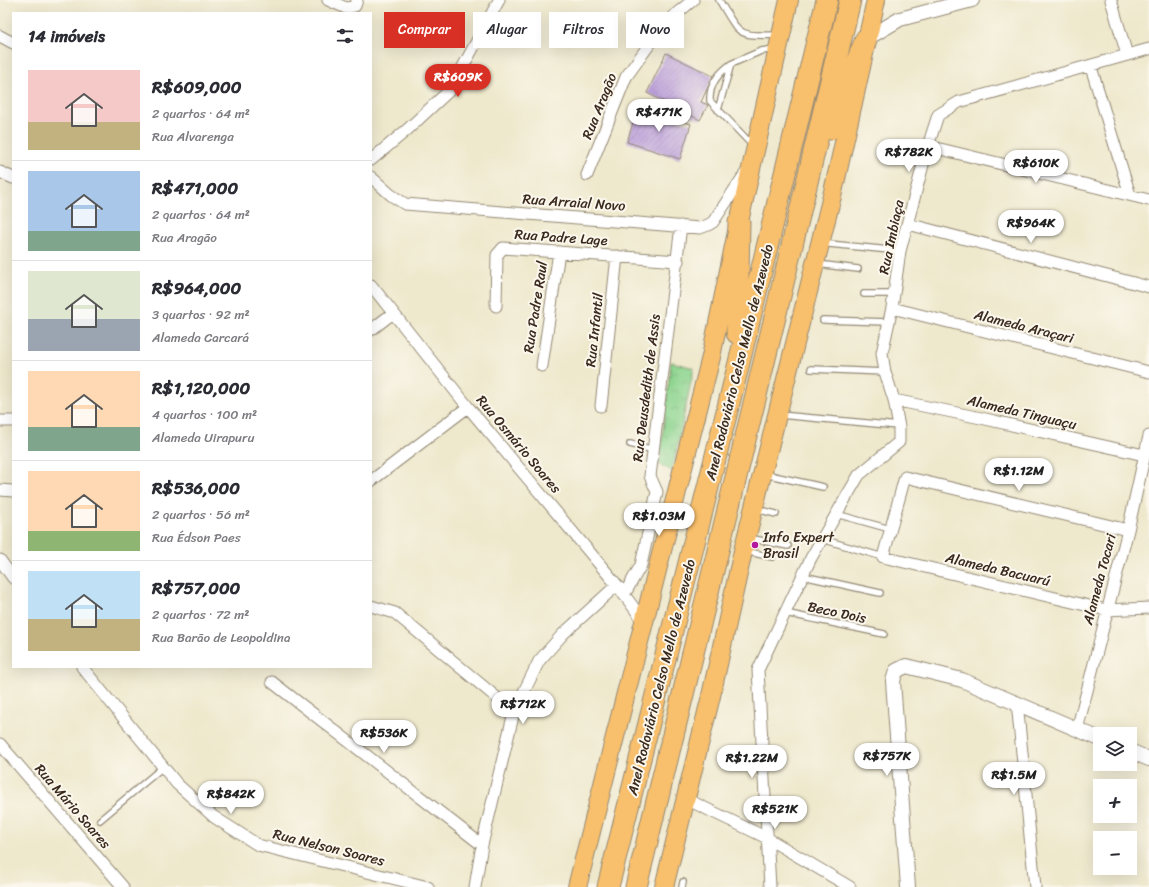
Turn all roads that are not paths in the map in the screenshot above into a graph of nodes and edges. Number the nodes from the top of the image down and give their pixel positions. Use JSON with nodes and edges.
{"nodes":[{"id":1,"x":328,"y":0,"type":"edge"},
{"id":2,"x":357,"y":0,"type":"edge"},
{"id":3,"x":499,"y":0,"type":"edge"},
{"id":4,"x":693,"y":0,"type":"edge"},
{"id":5,"x":719,"y":0,"type":"edge"},
{"id":6,"x":789,"y":0,"type":"edge"},
{"id":7,"x":827,"y":0,"type":"edge"},
{"id":8,"x":850,"y":0,"type":"edge"},
{"id":9,"x":876,"y":0,"type":"edge"},
{"id":10,"x":972,"y":0,"type":"edge"},
{"id":11,"x":1111,"y":0,"type":"edge"},
{"id":12,"x":0,"y":36,"type":"edge"},
{"id":13,"x":866,"y":39,"type":"junction"},
{"id":14,"x":12,"y":42,"type":"edge"},
{"id":15,"x":779,"y":42,"type":"junction"},
{"id":16,"x":1149,"y":49,"type":"edge"},
{"id":17,"x":1127,"y":56,"type":"junction"},
{"id":18,"x":731,"y":64,"type":"junction"},
{"id":19,"x":1091,"y":67,"type":"junction"},
{"id":20,"x":718,"y":110,"type":"junction"},
{"id":21,"x":928,"y":146,"type":"junction"},
{"id":22,"x":754,"y":156,"type":"junction"},
{"id":23,"x":372,"y":159,"type":"edge"},
{"id":24,"x":0,"y":172,"type":"edge"},
{"id":25,"x":587,"y":175,"type":"dead end"},
{"id":26,"x":12,"y":178,"type":"edge"},
{"id":27,"x":372,"y":178,"type":"edge"},
{"id":28,"x":804,"y":193,"type":"junction"},
{"id":29,"x":1130,"y":194,"type":"junction"},
{"id":30,"x":1149,"y":200,"type":"edge"},
{"id":31,"x":739,"y":222,"type":"junction"},
{"id":32,"x":908,"y":224,"type":"junction"},
{"id":33,"x":681,"y":226,"type":"junction"},
{"id":34,"x":829,"y":244,"type":"dead end"},
{"id":35,"x":900,"y":251,"type":"junction"},
{"id":36,"x":559,"y":252,"type":"junction"},
{"id":37,"x":617,"y":256,"type":"junction"},
{"id":38,"x":678,"y":261,"type":"junction"},
{"id":39,"x":815,"y":264,"type":"junction"},
{"id":40,"x":858,"y":269,"type":"dead end"},
{"id":41,"x":372,"y":286,"type":"edge"},
{"id":42,"x":1149,"y":287,"type":"edge"},
{"id":43,"x":864,"y":294,"type":"dead end"},
{"id":44,"x":894,"y":294,"type":"junction"},
{"id":45,"x":496,"y":306,"type":"dead end"},
{"id":46,"x":892,"y":308,"type":"junction"},
{"id":47,"x":393,"y":313,"type":"junction"},
{"id":48,"x":823,"y":320,"type":"dead end"},
{"id":49,"x":888,"y":322,"type":"junction"},
{"id":50,"x":372,"y":329,"type":"edge"},
{"id":51,"x":542,"y":366,"type":"dead end"},
{"id":52,"x":811,"y":369,"type":"dead end"},
{"id":53,"x":737,"y":371,"type":"junction"},
{"id":54,"x":884,"y":372,"type":"junction"},
{"id":55,"x":1149,"y":372,"type":"edge"},
{"id":56,"x":894,"y":400,"type":"junction"},
{"id":57,"x":600,"y":406,"type":"dead end"},
{"id":58,"x":468,"y":407,"type":"junction"},
{"id":59,"x":777,"y":414,"type":"junction"},
{"id":60,"x":0,"y":421,"type":"edge"},
{"id":61,"x":12,"y":421,"type":"edge"},
{"id":62,"x":899,"y":426,"type":"junction"},
{"id":63,"x":1149,"y":436,"type":"edge"},
{"id":64,"x":630,"y":444,"type":"dead end"},
{"id":65,"x":654,"y":450,"type":"junction"},
{"id":66,"x":1144,"y":455,"type":"junction"},
{"id":67,"x":763,"y":473,"type":"junction"},
{"id":68,"x":372,"y":480,"type":"edge"},
{"id":69,"x":823,"y":487,"type":"dead end"},
{"id":70,"x":0,"y":490,"type":"edge"},
{"id":71,"x":12,"y":491,"type":"edge"},
{"id":72,"x":754,"y":508,"type":"junction"},
{"id":73,"x":776,"y":514,"type":"dead end"},
{"id":74,"x":836,"y":514,"type":"junction"},
{"id":75,"x":890,"y":529,"type":"junction"},
{"id":76,"x":1128,"y":530,"type":"junction"},
{"id":77,"x":822,"y":539,"type":"junction"},
{"id":78,"x":745,"y":544,"type":"junction"},
{"id":79,"x":788,"y":546,"type":"dead end"},
{"id":80,"x":772,"y":557,"type":"dead end"},
{"id":81,"x":883,"y":557,"type":"junction"},
{"id":82,"x":0,"y":560,"type":"edge"},
{"id":83,"x":802,"y":576,"type":"junction"},
{"id":84,"x":12,"y":577,"type":"edge"},
{"id":85,"x":617,"y":586,"type":"junction"},
{"id":86,"x":880,"y":593,"type":"dead end"},
{"id":87,"x":624,"y":595,"type":"junction"},
{"id":88,"x":372,"y":606,"type":"edge"},
{"id":89,"x":1149,"y":608,"type":"edge"},
{"id":90,"x":1106,"y":610,"type":"junction"},
{"id":91,"x":785,"y":613,"type":"junction"},
{"id":92,"x":645,"y":623,"type":"junction"},
{"id":93,"x":884,"y":634,"type":"dead end"},
{"id":94,"x":83,"y":668,"type":"edge"},
{"id":95,"x":272,"y":682,"type":"dead end"},
{"id":96,"x":1017,"y":702,"type":"junction"},
{"id":97,"x":514,"y":712,"type":"junction"},
{"id":98,"x":1077,"y":730,"type":"junction"},
{"id":99,"x":1093,"y":736,"type":"edge"},
{"id":100,"x":0,"y":744,"type":"edge"},
{"id":101,"x":1137,"y":754,"type":"edge"},
{"id":102,"x":1149,"y":758,"type":"edge"},
{"id":103,"x":163,"y":767,"type":"junction"},
{"id":104,"x":686,"y":799,"type":"junction"},
{"id":105,"x":100,"y":820,"type":"dead end"},
{"id":106,"x":767,"y":838,"type":"junction"},
{"id":107,"x":482,"y":845,"type":"junction"},
{"id":108,"x":123,"y":887,"type":"edge"},
{"id":109,"x":428,"y":887,"type":"edge"},
{"id":110,"x":475,"y":887,"type":"edge"},
{"id":111,"x":577,"y":887,"type":"edge"},
{"id":112,"x":608,"y":887,"type":"edge"},
{"id":113,"x":636,"y":887,"type":"edge"},
{"id":114,"x":664,"y":887,"type":"edge"},
{"id":115,"x":770,"y":887,"type":"edge"},
{"id":116,"x":850,"y":887,"type":"edge"},
{"id":117,"x":908,"y":887,"type":"edge"},
{"id":118,"x":1035,"y":887,"type":"edge"}],
"edges":[{"from":1,"to":2,"type":"street"},
{"from":3,"to":23,"type":"street"},
{"from":4,"to":25,"type":"street","name":"Rua Aragão"},
{"from":5,"to":15,"type":"lane"},
{"from":6,"to":15,"type":"main road","name":"Anel Rodoviário Celso Mello de Azevedo"},
{"from":7,"to":53,"type":"highway","name":"Anel Rodoviário Celso Mello de Azevedo"},
{"from":8,"to":28,"type":"highway","name":"Anel Rodoviário Celso Mello de Azevedo"},
{"from":9,"to":13,"type":"main road"},
{"from":10,"to":13,"type":"street"},
{"from":11,"to":17,"type":"street"},
{"from":12,"to":14,"type":"street"},
{"from":13,"to":28,"type":"highway"},
{"from":13,"to":39,"type":"main road"},
{"from":15,"to":18,"type":"lane"},
{"from":15,"to":22,"type":"main road","name":"Anel Rodoviário Celso Mello de Azevedo"},
{"from":16,"to":17,"type":"street","name":"Rua Imbiaça"},
{"from":17,"to":19,"type":"street","name":"Rua Imbiaça"},
{"from":18,"to":20,"type":"lane"},
{"from":18,"to":20,"type":"lane"},
{"from":19,"to":21,"type":"street","name":"Rua Imbiaça"},
{"from":19,"to":29,"type":"street"},
{"from":20,"to":22,"type":"lane"},
{"from":21,"to":29,"type":"street"},
{"from":21,"to":32,"type":"street","name":"Rua Imbiaça"},
{"from":22,"to":31,"type":"main road","name":"Anel Rodoviário Celso Mello de Azevedo"},
{"from":22,"to":33,"type":"street","name":"Rua Arraial Novo"},
{"from":24,"to":26,"type":"street"},
{"from":27,"to":33,"type":"street","name":"Rua Arraial Novo"},
{"from":28,"to":113,"type":"highway","name":"Anel Rodoviário Celso Mello de Azevedo"},
{"from":29,"to":30,"type":"street"},
{"from":31,"to":53,"type":"highway"},
{"from":31,"to":92,"type":"main road","name":"Anel Rodoviário Celso Mello de Azevedo"},
{"from":32,"to":35,"type":"street","name":"Rua Imbiaça"},
{"from":32,"to":42,"type":"street"},
{"from":33,"to":38,"type":"street","name":"Rua Deusdedith de Assis"},
{"from":34,"to":35,"type":"lane"},
{"from":35,"to":44,"type":"street","name":"Rua Imbiaça"},
{"from":36,"to":37,"type":"street","name":"Rua Padre Lage"},
{"from":36,"to":45,"type":"street","name":"Rua Padre Lage"},
{"from":36,"to":51,"type":"street","name":"Rua Padre Raul"},
{"from":37,"to":38,"type":"street","name":"Rua Padre Lage"},
{"from":37,"to":57,"type":"street","name":"Rua Infantil"},
{"from":38,"to":65,"type":"street","name":"Rua Deusdedith de Assis"},
{"from":39,"to":40,"type":"lane"},
{"from":39,"to":59,"type":"main road"},
{"from":41,"to":47,"type":"street","name":"Rua Osmário Soares"},
{"from":43,"to":44,"type":"lane"},
{"from":44,"to":46,"type":"street","name":"Rua Imbiaça"},
{"from":46,"to":49,"type":"street","name":"Rua Imbiaça"},
{"from":46,"to":55,"type":"street","name":"Alameda Araçari"},
{"from":47,"to":50,"type":"street"},
{"from":47,"to":58,"type":"street","name":"Rua Osmário Soares"},
{"from":48,"to":49,"type":"lane"},
{"from":49,"to":54,"type":"street","name":"Rua Imbiaça"},
{"from":52,"to":54,"type":"lane"},
{"from":53,"to":112,"type":"highway","name":"Anel Rodoviário Celso Mello de Azevedo"},
{"from":54,"to":56,"type":"street","name":"Rua Imbiaça"},
{"from":56,"to":62,"type":"street","name":"Rua Imbiaça"},
{"from":56,"to":66,"type":"street","name":"Alameda Tinguaçu"},
{"from":58,"to":68,"type":"street"},
{"from":58,"to":85,"type":"street","name":"Rua Osmário Soares"},
{"from":59,"to":62,"type":"lane"},
{"from":59,"to":67,"type":"main road"},
{"from":60,"to":61,"type":"street"},
{"from":62,"to":74,"type":"street","name":"Rua Imbiaça"},
{"from":63,"to":66,"type":"street","name":"Alameda Tocari"},
{"from":64,"to":65,"type":"lane"},
{"from":65,"to":87,"type":"street","name":"Rua Deusdedith de Assis"},
{"from":66,"to":76,"type":"street","name":"Alameda Tocari"},
{"from":67,"to":69,"type":"lane"},
{"from":67,"to":72,"type":"main road"},
{"from":70,"to":71,"type":"street"},
{"from":72,"to":73,"type":"lane"},
{"from":72,"to":78,"type":"main road"},
{"from":74,"to":75,"type":"lane"},
{"from":74,"to":77,"type":"street"},
{"from":75,"to":76,"type":"street"},
{"from":75,"to":81,"type":"street"},
{"from":76,"to":90,"type":"street","name":"Alameda Tocari"},
{"from":77,"to":81,"type":"lane"},
{"from":77,"to":83,"type":"street"},
{"from":78,"to":79,"type":"lane"},
{"from":78,"to":80,"type":"lane"},
{"from":78,"to":104,"type":"main road"},
{"from":81,"to":90,"type":"street","name":"Alameda Bacuarú"},
{"from":82,"to":84,"type":"street"},
{"from":83,"to":86,"type":"lane"},
{"from":83,"to":91,"type":"street"},
{"from":85,"to":87,"type":"street","name":"Rua Osmário Soares"},
{"from":85,"to":97,"type":"street"},
{"from":87,"to":92,"type":"street","name":"Rua Osmário Soares"},
{"from":88,"to":97,"type":"street"},
{"from":89,"to":90,"type":"street","name":"Alameda Bacuarú"},
{"from":90,"to":98,"type":"street","name":"Alameda Tocari"},
{"from":91,"to":93,"type":"lane","name":"Beco Dois"},
{"from":91,"to":106,"type":"street"},
{"from":92,"to":111,"type":"main road","name":"Anel Rodoviário Celso Mello de Azevedo"},
{"from":94,"to":103,"type":"street","name":"Rua Nelson Soares"},
{"from":95,"to":107,"type":"street"},
{"from":96,"to":98,"type":"street"},
{"from":96,"to":117,"type":"street"},
{"from":96,"to":118,"type":"street"},
{"from":97,"to":107,"type":"street"},
{"from":98,"to":99,"type":"street"},
{"from":100,"to":108,"type":"street","name":"Rua Mário Soares"},
{"from":101,"to":102,"type":"street"},
{"from":103,"to":105,"type":"lane"},
{"from":103,"to":109,"type":"street","name":"Rua Nelson Soares"},
{"from":104,"to":106,"type":"street"},
{"from":104,"to":114,"type":"main road"},
{"from":106,"to":115,"type":"street"},
{"from":106,"to":116,"type":"street"},
{"from":107,"to":110,"type":"street"}]}
